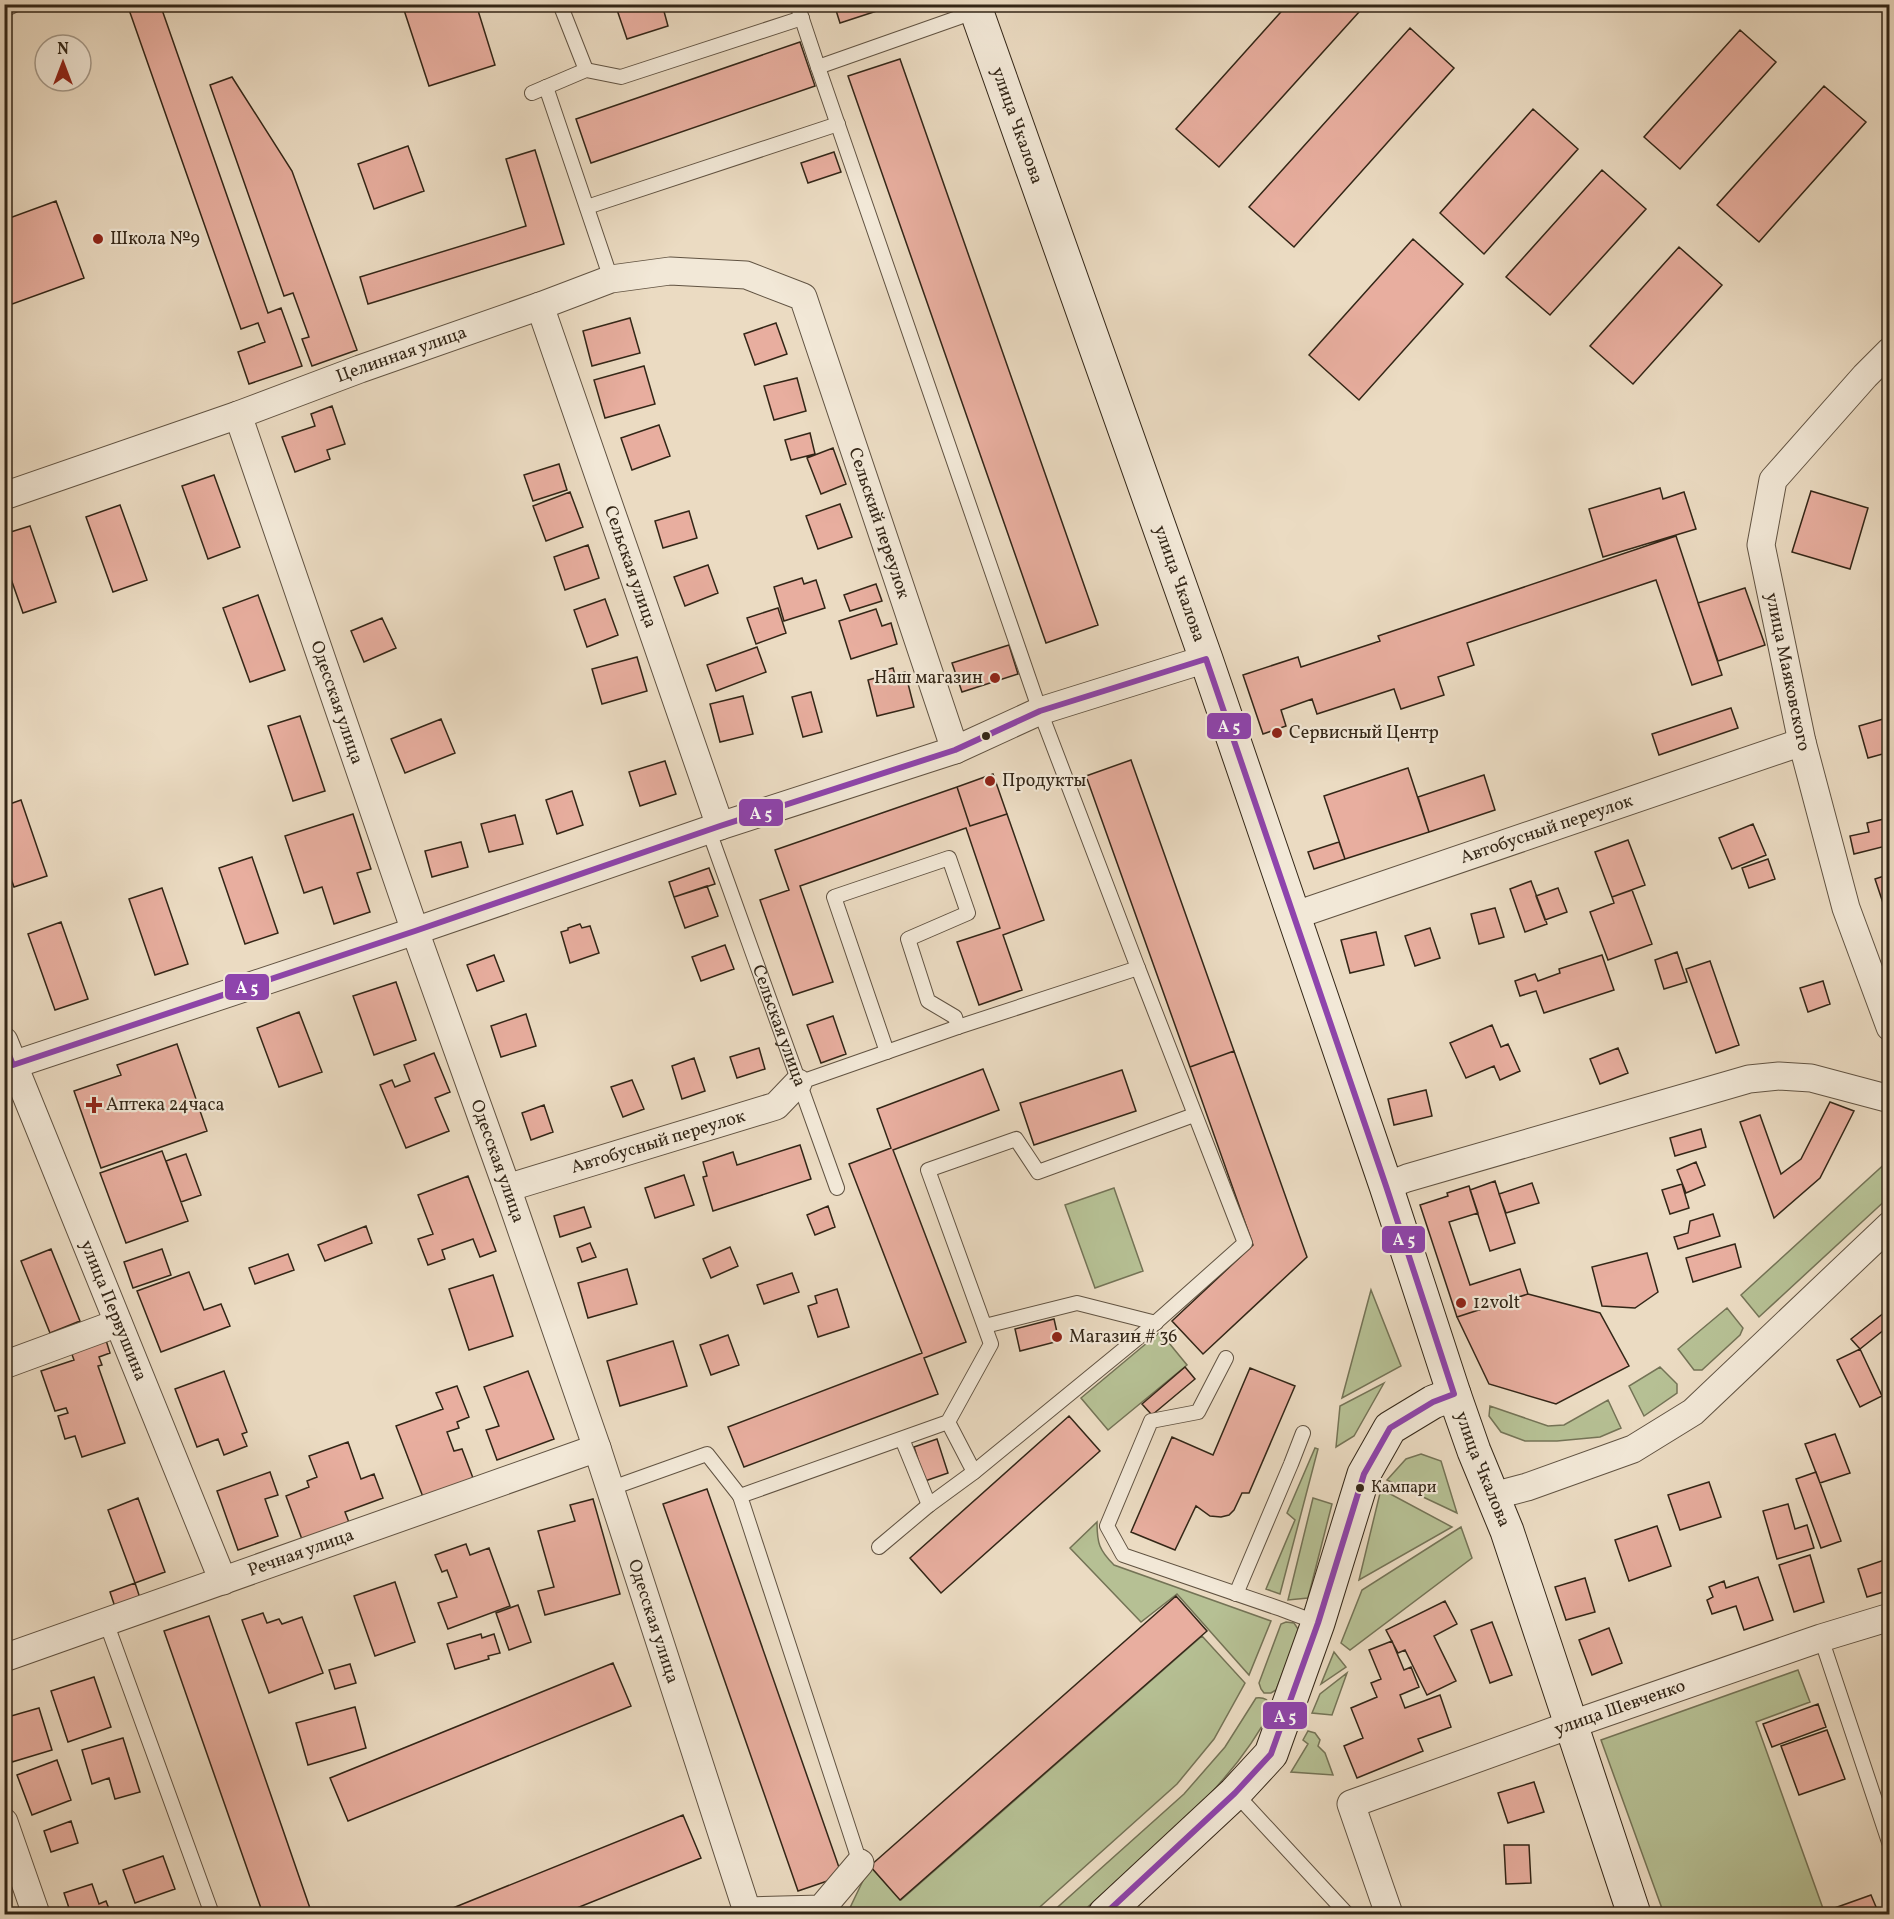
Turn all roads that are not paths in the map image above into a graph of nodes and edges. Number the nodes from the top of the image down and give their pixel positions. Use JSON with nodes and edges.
{"nodes":[{"id":1,"x":16,"y":4,"type":"edge"},
{"id":2,"x":560,"y":4,"type":"edge"},
{"id":3,"x":976,"y":8,"type":"edge"},
{"id":4,"x":4,"y":10,"type":"edge"},
{"id":5,"x":799,"y":11,"type":"edge"},
{"id":6,"x":819,"y":67,"type":"junction"},
{"id":7,"x":586,"y":70,"type":"junction"},
{"id":8,"x":546,"y":87,"type":"junction"},
{"id":9,"x":532,"y":93,"type":"dead end"},
{"id":10,"x":838,"y":124,"type":"junction"},
{"id":11,"x":586,"y":207,"type":"junction"},
{"id":12,"x":611,"y":279,"type":"junction"},
{"id":13,"x":803,"y":297,"type":"joint"},
{"id":14,"x":540,"y":306,"type":"junction"},
{"id":15,"x":1890,"y":351,"type":"edge"},
{"id":16,"x":238,"y":415,"type":"junction"},
{"id":17,"x":4,"y":496,"type":"edge"},
{"id":18,"x":1206,"y":659,"type":"junction"},
{"id":19,"x":1040,"y":711,"type":"junction"},
{"id":20,"x":1802,"y":742,"type":"junction"},
{"id":21,"x":955,"y":750,"type":"junction"},
{"id":22,"x":715,"y":829,"type":"junction"},
{"id":23,"x":1293,"y":916,"type":"junction"},
{"id":24,"x":415,"y":931,"type":"junction"},
{"id":25,"x":1138,"y":968,"type":"junction"},
{"id":26,"x":958,"y":1027,"type":"junction"},
{"id":27,"x":1890,"y":1027,"type":"edge"},
{"id":28,"x":887,"y":1052,"type":"junction"},
{"id":29,"x":7,"y":1058,"type":"edge"},
{"id":30,"x":798,"y":1083,"type":"junction"},
{"id":31,"x":1890,"y":1099,"type":"edge"},
{"id":32,"x":1194,"y":1115,"type":"junction"},
{"id":33,"x":1386,"y":1186,"type":"junction"},
{"id":34,"x":507,"y":1188,"type":"junction"},
{"id":35,"x":837,"y":1188,"type":"dead end"},
{"id":36,"x":1890,"y":1225,"type":"edge"},
{"id":37,"x":118,"y":1323,"type":"junction"},
{"id":38,"x":1156,"y":1323,"type":"junction"},
{"id":39,"x":985,"y":1326,"type":"junction"},
{"id":40,"x":1226,"y":1358,"type":"dead end"},
{"id":41,"x":4,"y":1365,"type":"edge"},
{"id":42,"x":1454,"y":1394,"type":"junction"},
{"id":43,"x":948,"y":1422,"type":"junction"},
{"id":44,"x":1303,"y":1433,"type":"dead end"},
{"id":45,"x":902,"y":1440,"type":"junction"},
{"id":46,"x":597,"y":1448,"type":"junction"},
{"id":47,"x":974,"y":1472,"type":"junction"},
{"id":48,"x":609,"y":1489,"type":"junction"},
{"id":49,"x":740,"y":1496,"type":"junction"},
{"id":50,"x":1494,"y":1496,"type":"junction"},
{"id":51,"x":929,"y":1505,"type":"junction"},
{"id":52,"x":879,"y":1547,"type":"dead end"},
{"id":53,"x":223,"y":1581,"type":"junction"},
{"id":54,"x":1236,"y":1594,"type":"junction"},
{"id":55,"x":1890,"y":1617,"type":"edge"},
{"id":56,"x":106,"y":1622,"type":"junction"},
{"id":57,"x":1318,"y":1623,"type":"junction"},
{"id":58,"x":1821,"y":1638,"type":"junction"},
{"id":59,"x":4,"y":1658,"type":"edge"},
{"id":60,"x":1570,"y":1725,"type":"junction"},
{"id":61,"x":1235,"y":1794,"type":"junction"},
{"id":62,"x":4,"y":1822,"type":"edge"},
{"id":63,"x":1890,"y":1845,"type":"edge"},
{"id":64,"x":860,"y":1863,"type":"joint"},
{"id":65,"x":822,"y":1912,"type":"edge"},
{"id":66,"x":745,"y":1913,"type":"edge"},
{"id":67,"x":36,"y":1914,"type":"edge"},
{"id":68,"x":212,"y":1914,"type":"edge"},
{"id":69,"x":1105,"y":1914,"type":"edge"},
{"id":70,"x":1347,"y":1914,"type":"edge"},
{"id":71,"x":1389,"y":1914,"type":"edge"},
{"id":72,"x":1634,"y":1914,"type":"edge"}],
"edges":[{"from":1,"to":4,"type":"lane"},
{"from":2,"to":7,"type":"lane"},
{"from":3,"to":6,"type":"lane"},
{"from":3,"to":18,"type":"main road","name":"улица Чкалова"},
{"from":5,"to":6,"type":"lane"},
{"from":5,"to":7,"type":"lane"},
{"from":6,"to":10,"type":"lane"},
{"from":7,"to":8,"type":"lane"},
{"from":8,"to":9,"type":"lane"},
{"from":8,"to":11,"type":"lane"},
{"from":10,"to":11,"type":"lane"},
{"from":10,"to":19,"type":"lane"},
{"from":11,"to":12,"type":"lane"},
{"from":12,"to":13,"type":"street","name":"Целинная улица"},
{"from":12,"to":14,"type":"street","name":"Целинная улица"},
{"from":13,"to":21,"type":"street","name":"Сельский переулок"},
{"from":14,"to":16,"type":"street","name":"Целинная улица"},
{"from":14,"to":22,"type":"street","name":"Сельская улица"},
{"from":15,"to":20,"type":"street","name":"улица Маяковского"},
{"from":16,"to":17,"type":"street","name":"Целинная улица"},
{"from":16,"to":24,"type":"street","name":"Одесская улица"},
{"from":18,"to":19,"type":"street"},
{"from":18,"to":23,"type":"main road","name":"улица Чкалова"},
{"from":19,"to":21,"type":"street"},
{"from":19,"to":25,"type":"lane"},
{"from":20,"to":23,"type":"street","name":"Автобусный переулок"},
{"from":20,"to":27,"type":"street","name":"улица Маяковского"},
{"from":21,"to":22,"type":"street"},
{"from":22,"to":24,"type":"street"},
{"from":22,"to":30,"type":"lane","name":"Сельская улица"},
{"from":23,"to":33,"type":"main road","name":"улица Чкалова"},
{"from":24,"to":29,"type":"street"},
{"from":24,"to":34,"type":"street","name":"Одесская улица"},
{"from":25,"to":26,"type":"lane"},
{"from":25,"to":32,"type":"lane"},
{"from":26,"to":28,"type":"lane"},
{"from":26,"to":28,"type":"lane"},
{"from":28,"to":30,"type":"lane"},
{"from":29,"to":37,"type":"street","name":"улица Первушина"},
{"from":30,"to":34,"type":"street","name":"Автобусный переулок"},
{"from":30,"to":35,"type":"lane","name":"Сельская улица"},
{"from":31,"to":33,"type":"street"},
{"from":32,"to":38,"type":"lane"},
{"from":32,"to":39,"type":"lane"},
{"from":33,"to":42,"type":"main road","name":"улица Чкалова"},
{"from":34,"to":46,"type":"street","name":"Одесская улица"},
{"from":36,"to":50,"type":"street"},
{"from":37,"to":41,"type":"street"},
{"from":37,"to":53,"type":"street","name":"улица Первушина"},
{"from":38,"to":39,"type":"lane"},
{"from":38,"to":47,"type":"lane"},
{"from":39,"to":43,"type":"lane"},
{"from":40,"to":54,"type":"lane"},
{"from":42,"to":50,"type":"main road","name":"улица Чкалова"},
{"from":42,"to":57,"type":"main road"},
{"from":43,"to":45,"type":"lane"},
{"from":43,"to":47,"type":"lane"},
{"from":44,"to":54,"type":"lane"},
{"from":45,"to":49,"type":"lane"},
{"from":45,"to":51,"type":"lane"},
{"from":46,"to":48,"type":"street","name":"Одесская улица"},
{"from":46,"to":53,"type":"street","name":"Речная улица"},
{"from":47,"to":51,"type":"lane"},
{"from":48,"to":49,"type":"lane"},
{"from":48,"to":66,"type":"street","name":"Одесская улица"},
{"from":49,"to":64,"type":"lane"},
{"from":50,"to":60,"type":"main road","name":"улица Чкалова"},
{"from":51,"to":52,"type":"lane"},
{"from":53,"to":56,"type":"street","name":"Речная улица"},
{"from":54,"to":57,"type":"lane"},
{"from":55,"to":58,"type":"street","name":"улица Шевченко"},
{"from":56,"to":59,"type":"street","name":"Речная улица"},
{"from":56,"to":68,"type":"lane"},
{"from":57,"to":61,"type":"main road"},
{"from":58,"to":60,"type":"street","name":"улица Шевченко"},
{"from":58,"to":63,"type":"lane"},
{"from":60,"to":71,"type":"street","name":"улица Шевченко"},
{"from":60,"to":72,"type":"main road","name":"улица Чкалова"},
{"from":61,"to":69,"type":"main road"},
{"from":61,"to":70,"type":"lane"},
{"from":62,"to":67,"type":"street"},
{"from":64,"to":65,"type":"street"},
{"from":65,"to":66,"type":"street"}]}
